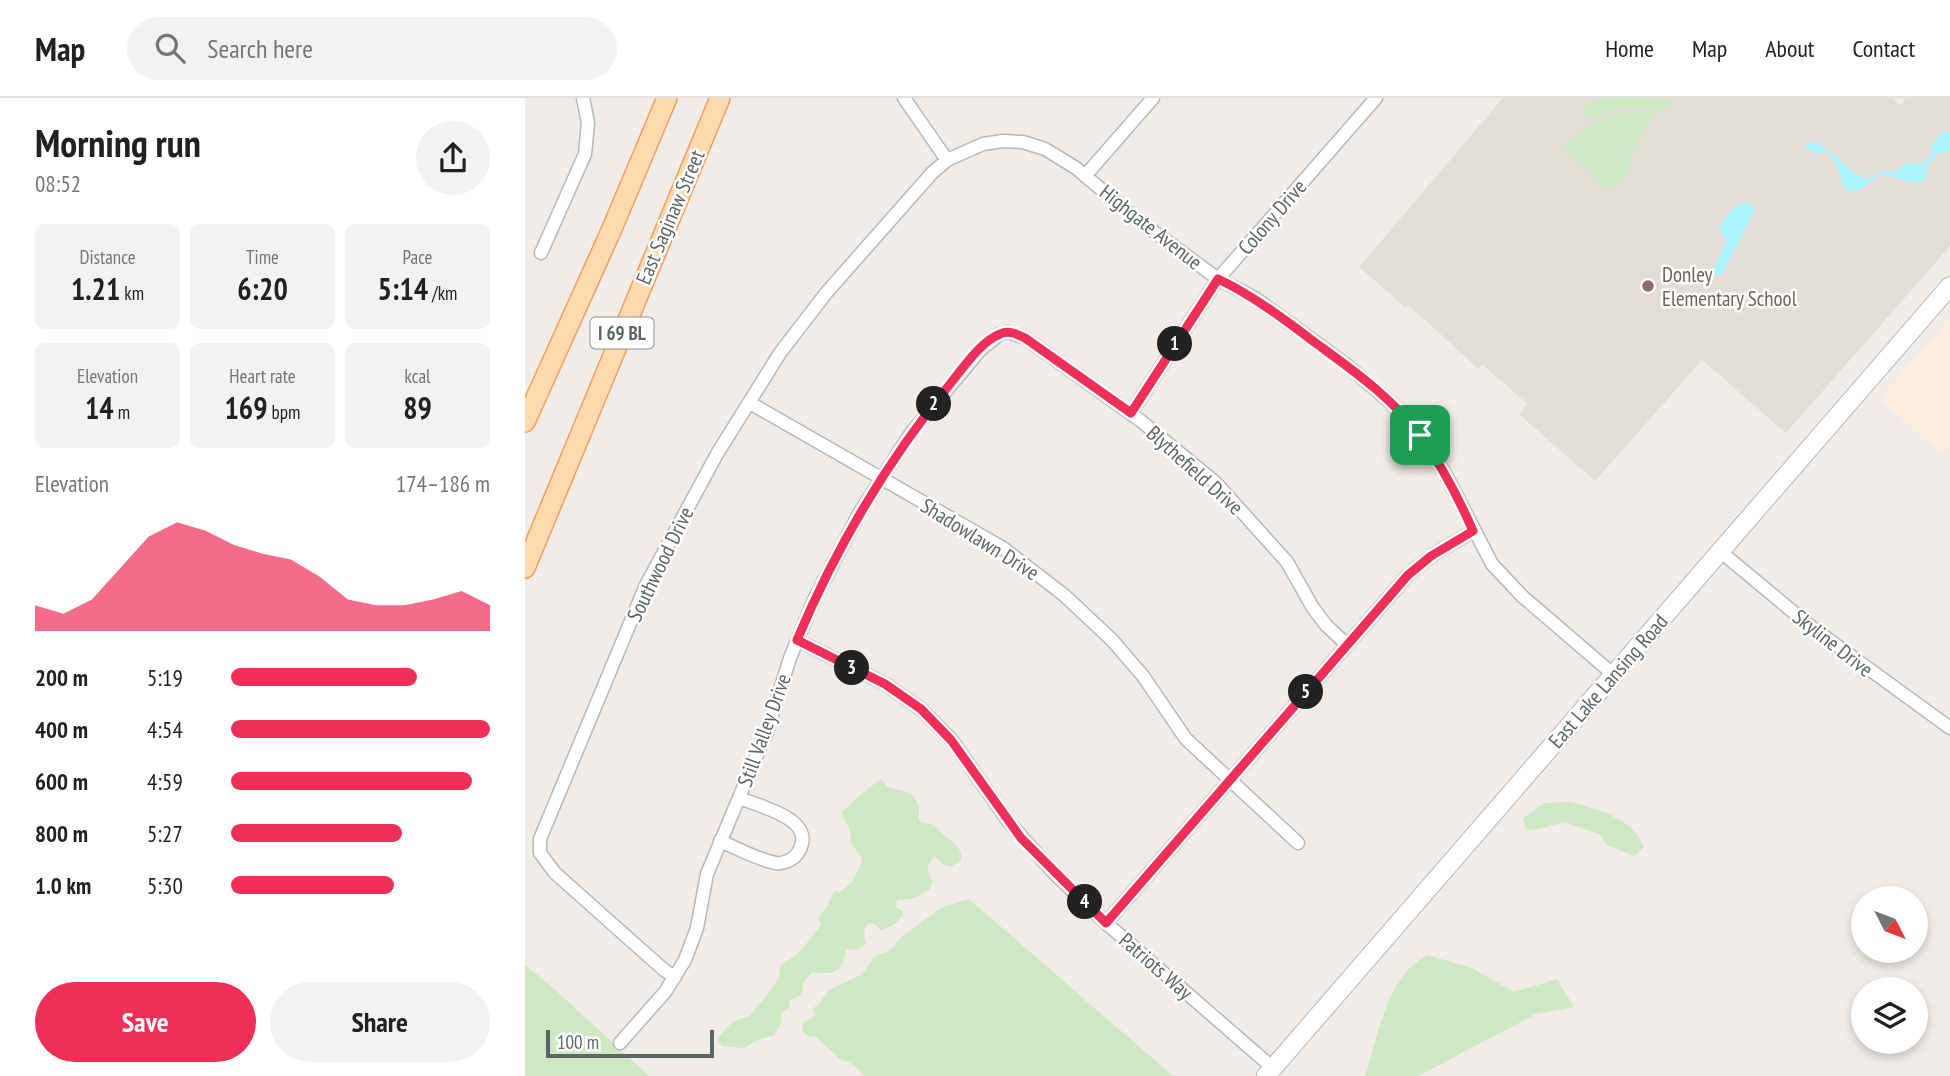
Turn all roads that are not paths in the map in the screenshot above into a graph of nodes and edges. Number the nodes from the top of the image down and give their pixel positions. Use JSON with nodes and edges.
{"nodes":[{"id":1,"x":583,"y":98,"type":"edge"},
{"id":2,"x":667,"y":98,"type":"edge"},
{"id":3,"x":720,"y":98,"type":"edge"},
{"id":4,"x":904,"y":98,"type":"edge"},
{"id":5,"x":1153,"y":98,"type":"edge"},
{"id":6,"x":1376,"y":98,"type":"edge"},
{"id":7,"x":947,"y":160,"type":"junction"},
{"id":8,"x":1085,"y":176,"type":"junction"},
{"id":9,"x":541,"y":253,"type":"dead end"},
{"id":10,"x":1218,"y":279,"type":"junction"},
{"id":11,"x":1950,"y":286,"type":"edge"},
{"id":12,"x":1009,"y":332,"type":"joint"},
{"id":13,"x":750,"y":403,"type":"junction"},
{"id":14,"x":1131,"y":413,"type":"junction"},
{"id":15,"x":525,"y":422,"type":"edge"},
{"id":16,"x":881,"y":478,"type":"junction"},
{"id":17,"x":1473,"y":531,"type":"junction"},
{"id":18,"x":1721,"y":552,"type":"junction"},
{"id":19,"x":525,"y":568,"type":"edge"},
{"id":20,"x":797,"y":640,"type":"junction"},
{"id":21,"x":1347,"y":645,"type":"junction"},
{"id":22,"x":1614,"y":675,"type":"junction"},
{"id":23,"x":1950,"y":729,"type":"edge"},
{"id":24,"x":1230,"y":780,"type":"junction"},
{"id":25,"x":739,"y":798,"type":"junction"},
{"id":26,"x":720,"y":841,"type":"junction"},
{"id":27,"x":1299,"y":843,"type":"dead end"},
{"id":28,"x":1106,"y":923,"type":"junction"},
{"id":29,"x":675,"y":977,"type":"junction"},
{"id":30,"x":619,"y":1043,"type":"dead end"},
{"id":31,"x":1270,"y":1072,"type":"edge"}],
"edges":[{"from":1,"to":9,"type":"street"},
{"from":2,"to":15,"type":"main road","number":"I 69 BL"},
{"from":3,"to":19,"type":"main road","name":"East Saginaw Street","number":"I 69 BL"},
{"from":4,"to":7,"type":"street"},
{"from":5,"to":8,"type":"street"},
{"from":6,"to":10,"type":"street","name":"Colony Drive"},
{"from":7,"to":8,"type":"street","name":"Highgate Avenue"},
{"from":7,"to":13,"type":"street","name":"Southwood Drive"},
{"from":8,"to":10,"type":"street","name":"Highgate Avenue"},
{"from":10,"to":14,"type":"street","name":"Colony Drive"},
{"from":10,"to":17,"type":"street","name":"Highgate Avenue"},
{"from":11,"to":18,"type":"main road","name":"East Lake Lansing Road"},
{"from":12,"to":14,"type":"street","name":"Blythefield Drive"},
{"from":12,"to":16,"type":"street","name":"Still Valley Drive"},
{"from":13,"to":16,"type":"street","name":"Shadowlawn Drive"},
{"from":13,"to":29,"type":"street","name":"Southwood Drive"},
{"from":14,"to":21,"type":"street","name":"Blythefield Drive"},
{"from":16,"to":20,"type":"street","name":"Still Valley Drive"},
{"from":16,"to":24,"type":"street","name":"Shadowlawn Drive"},
{"from":17,"to":21,"type":"street"},
{"from":17,"to":22,"type":"street","name":"Highgate Avenue"},
{"from":18,"to":22,"type":"main road","name":"East Lake Lansing Road"},
{"from":18,"to":23,"type":"street","name":"Skyline Drive"},
{"from":20,"to":25,"type":"street","name":"Still Valley Drive"},
{"from":20,"to":28,"type":"street","name":"Patriots Way"},
{"from":21,"to":24,"type":"street"},
{"from":22,"to":31,"type":"main road","name":"East Lake Lansing Road"},
{"from":24,"to":27,"type":"street","name":"Shadowlawn Drive"},
{"from":24,"to":28,"type":"street"},
{"from":25,"to":26,"type":"street","name":"Still Valley Drive"},
{"from":25,"to":26,"type":"street"},
{"from":26,"to":29,"type":"street","name":"Still Valley Drive"},
{"from":28,"to":31,"type":"street","name":"Patriots Way"},
{"from":29,"to":30,"type":"street","name":"Still Valley Drive"}]}
